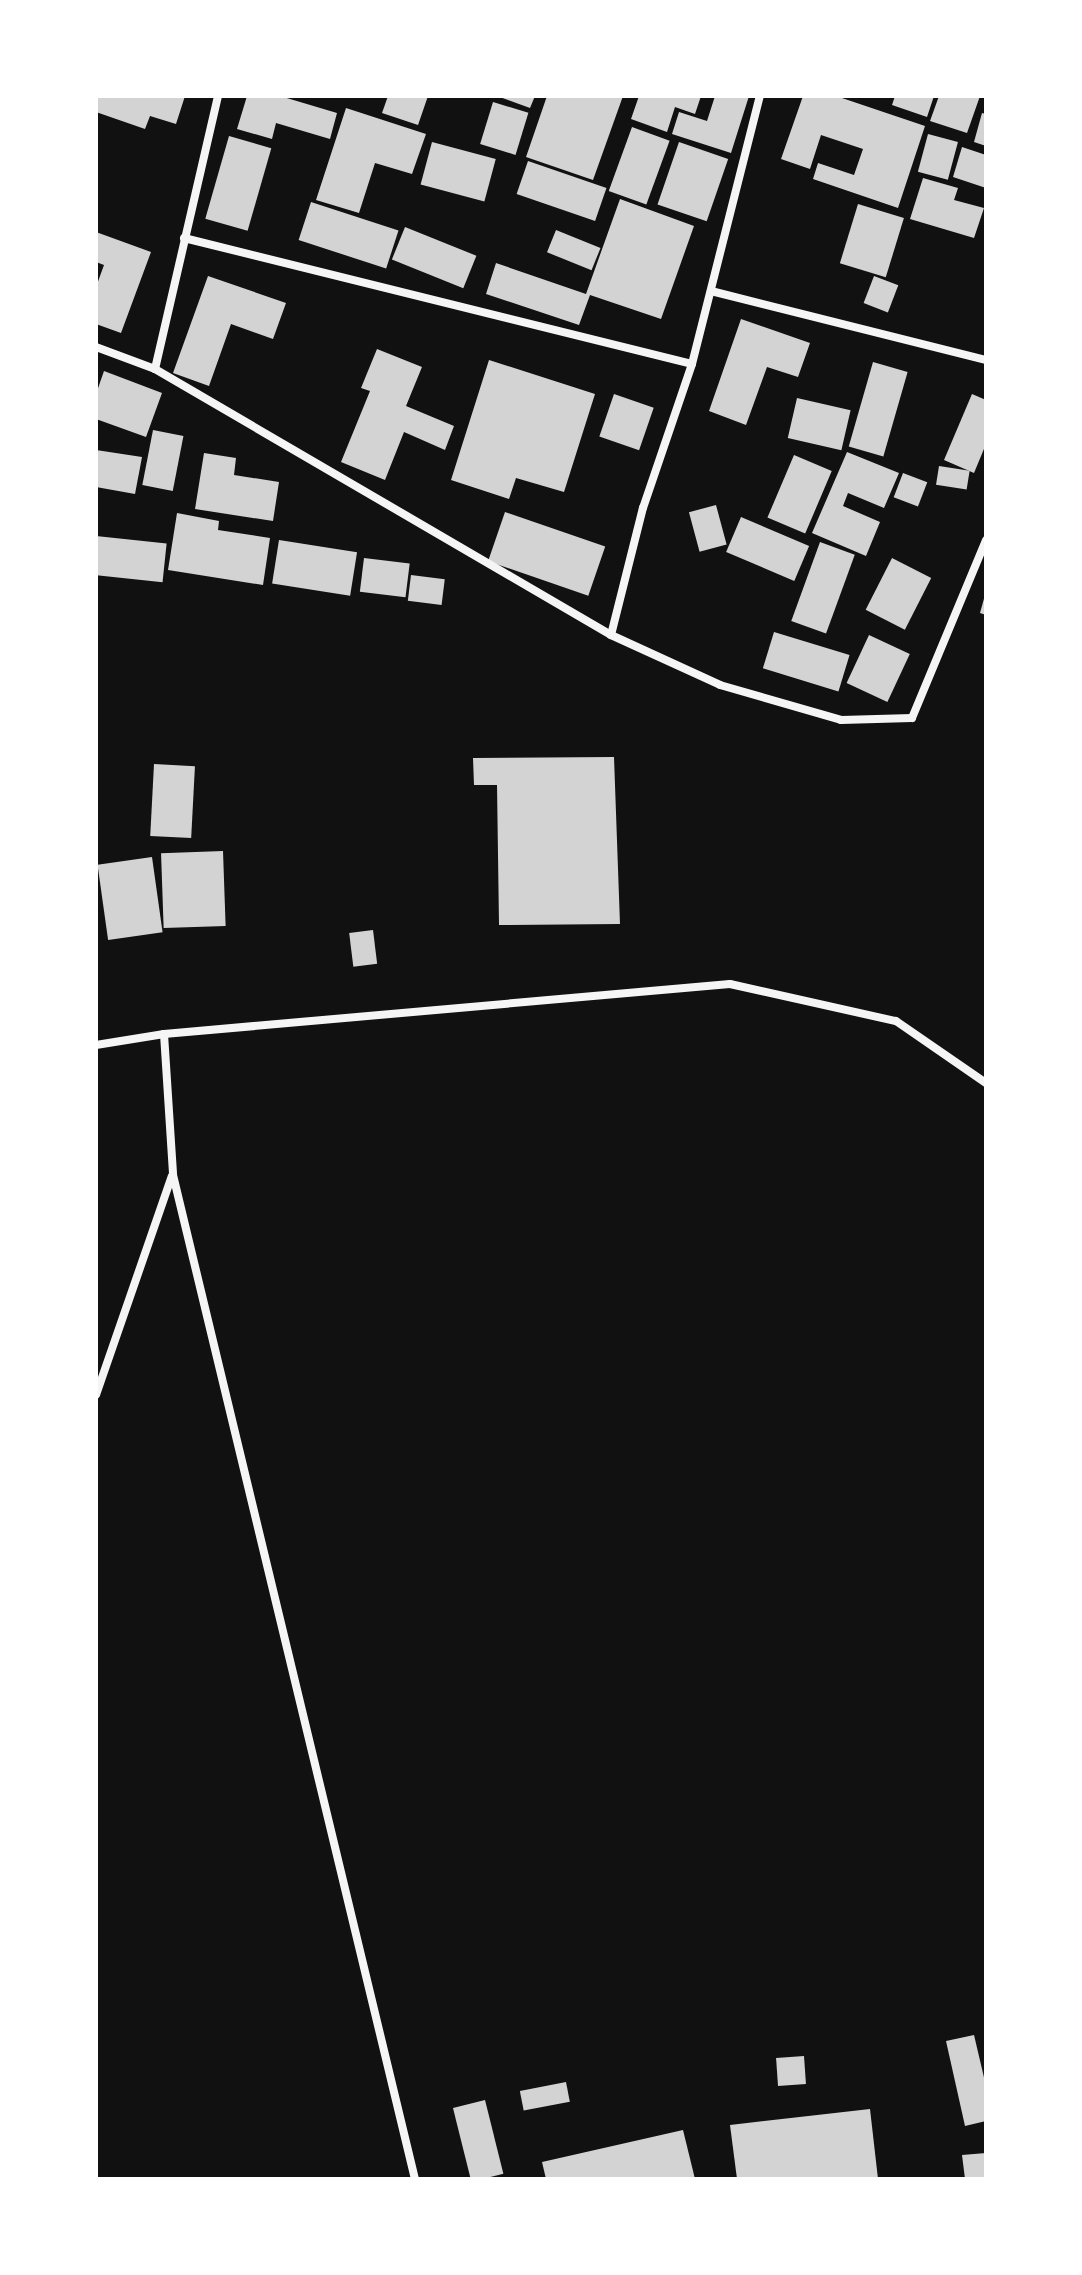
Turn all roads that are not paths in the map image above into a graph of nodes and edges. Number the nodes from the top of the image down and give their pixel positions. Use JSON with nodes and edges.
{"nodes":[{"id":1,"x":218,"y":96,"type":"edge"},
{"id":2,"x":760,"y":96,"type":"edge"},
{"id":3,"x":184,"y":238,"type":"junction"},
{"id":4,"x":711,"y":291,"type":"junction"},
{"id":5,"x":96,"y":347,"type":"edge"},
{"id":6,"x":986,"y":360,"type":"edge"},
{"id":7,"x":692,"y":364,"type":"junction"},
{"id":8,"x":155,"y":369,"type":"junction"},
{"id":9,"x":986,"y":540,"type":"edge"},
{"id":10,"x":611,"y":635,"type":"junction"},
{"id":11,"x":164,"y":1034,"type":"junction"},
{"id":12,"x":96,"y":1045,"type":"edge"},
{"id":13,"x":986,"y":1083,"type":"edge"},
{"id":14,"x":173,"y":1175,"type":"junction"},
{"id":15,"x":96,"y":1395,"type":"edge"},
{"id":16,"x":415,"y":2179,"type":"edge"}],
"edges":[{"from":1,"to":3,"type":"street"},
{"from":2,"to":4,"type":"street"},
{"from":3,"to":7,"type":"street"},
{"from":3,"to":8,"type":"street"},
{"from":4,"to":6,"type":"street"},
{"from":4,"to":7,"type":"street"},
{"from":5,"to":8,"type":"street"},
{"from":7,"to":10,"type":"street"},
{"from":8,"to":10,"type":"street"},
{"from":9,"to":10,"type":"street"},
{"from":11,"to":12,"type":"street"},
{"from":11,"to":13,"type":"street"},
{"from":11,"to":14,"type":"street"},
{"from":14,"to":15,"type":"street"},
{"from":14,"to":16,"type":"street"}]}
